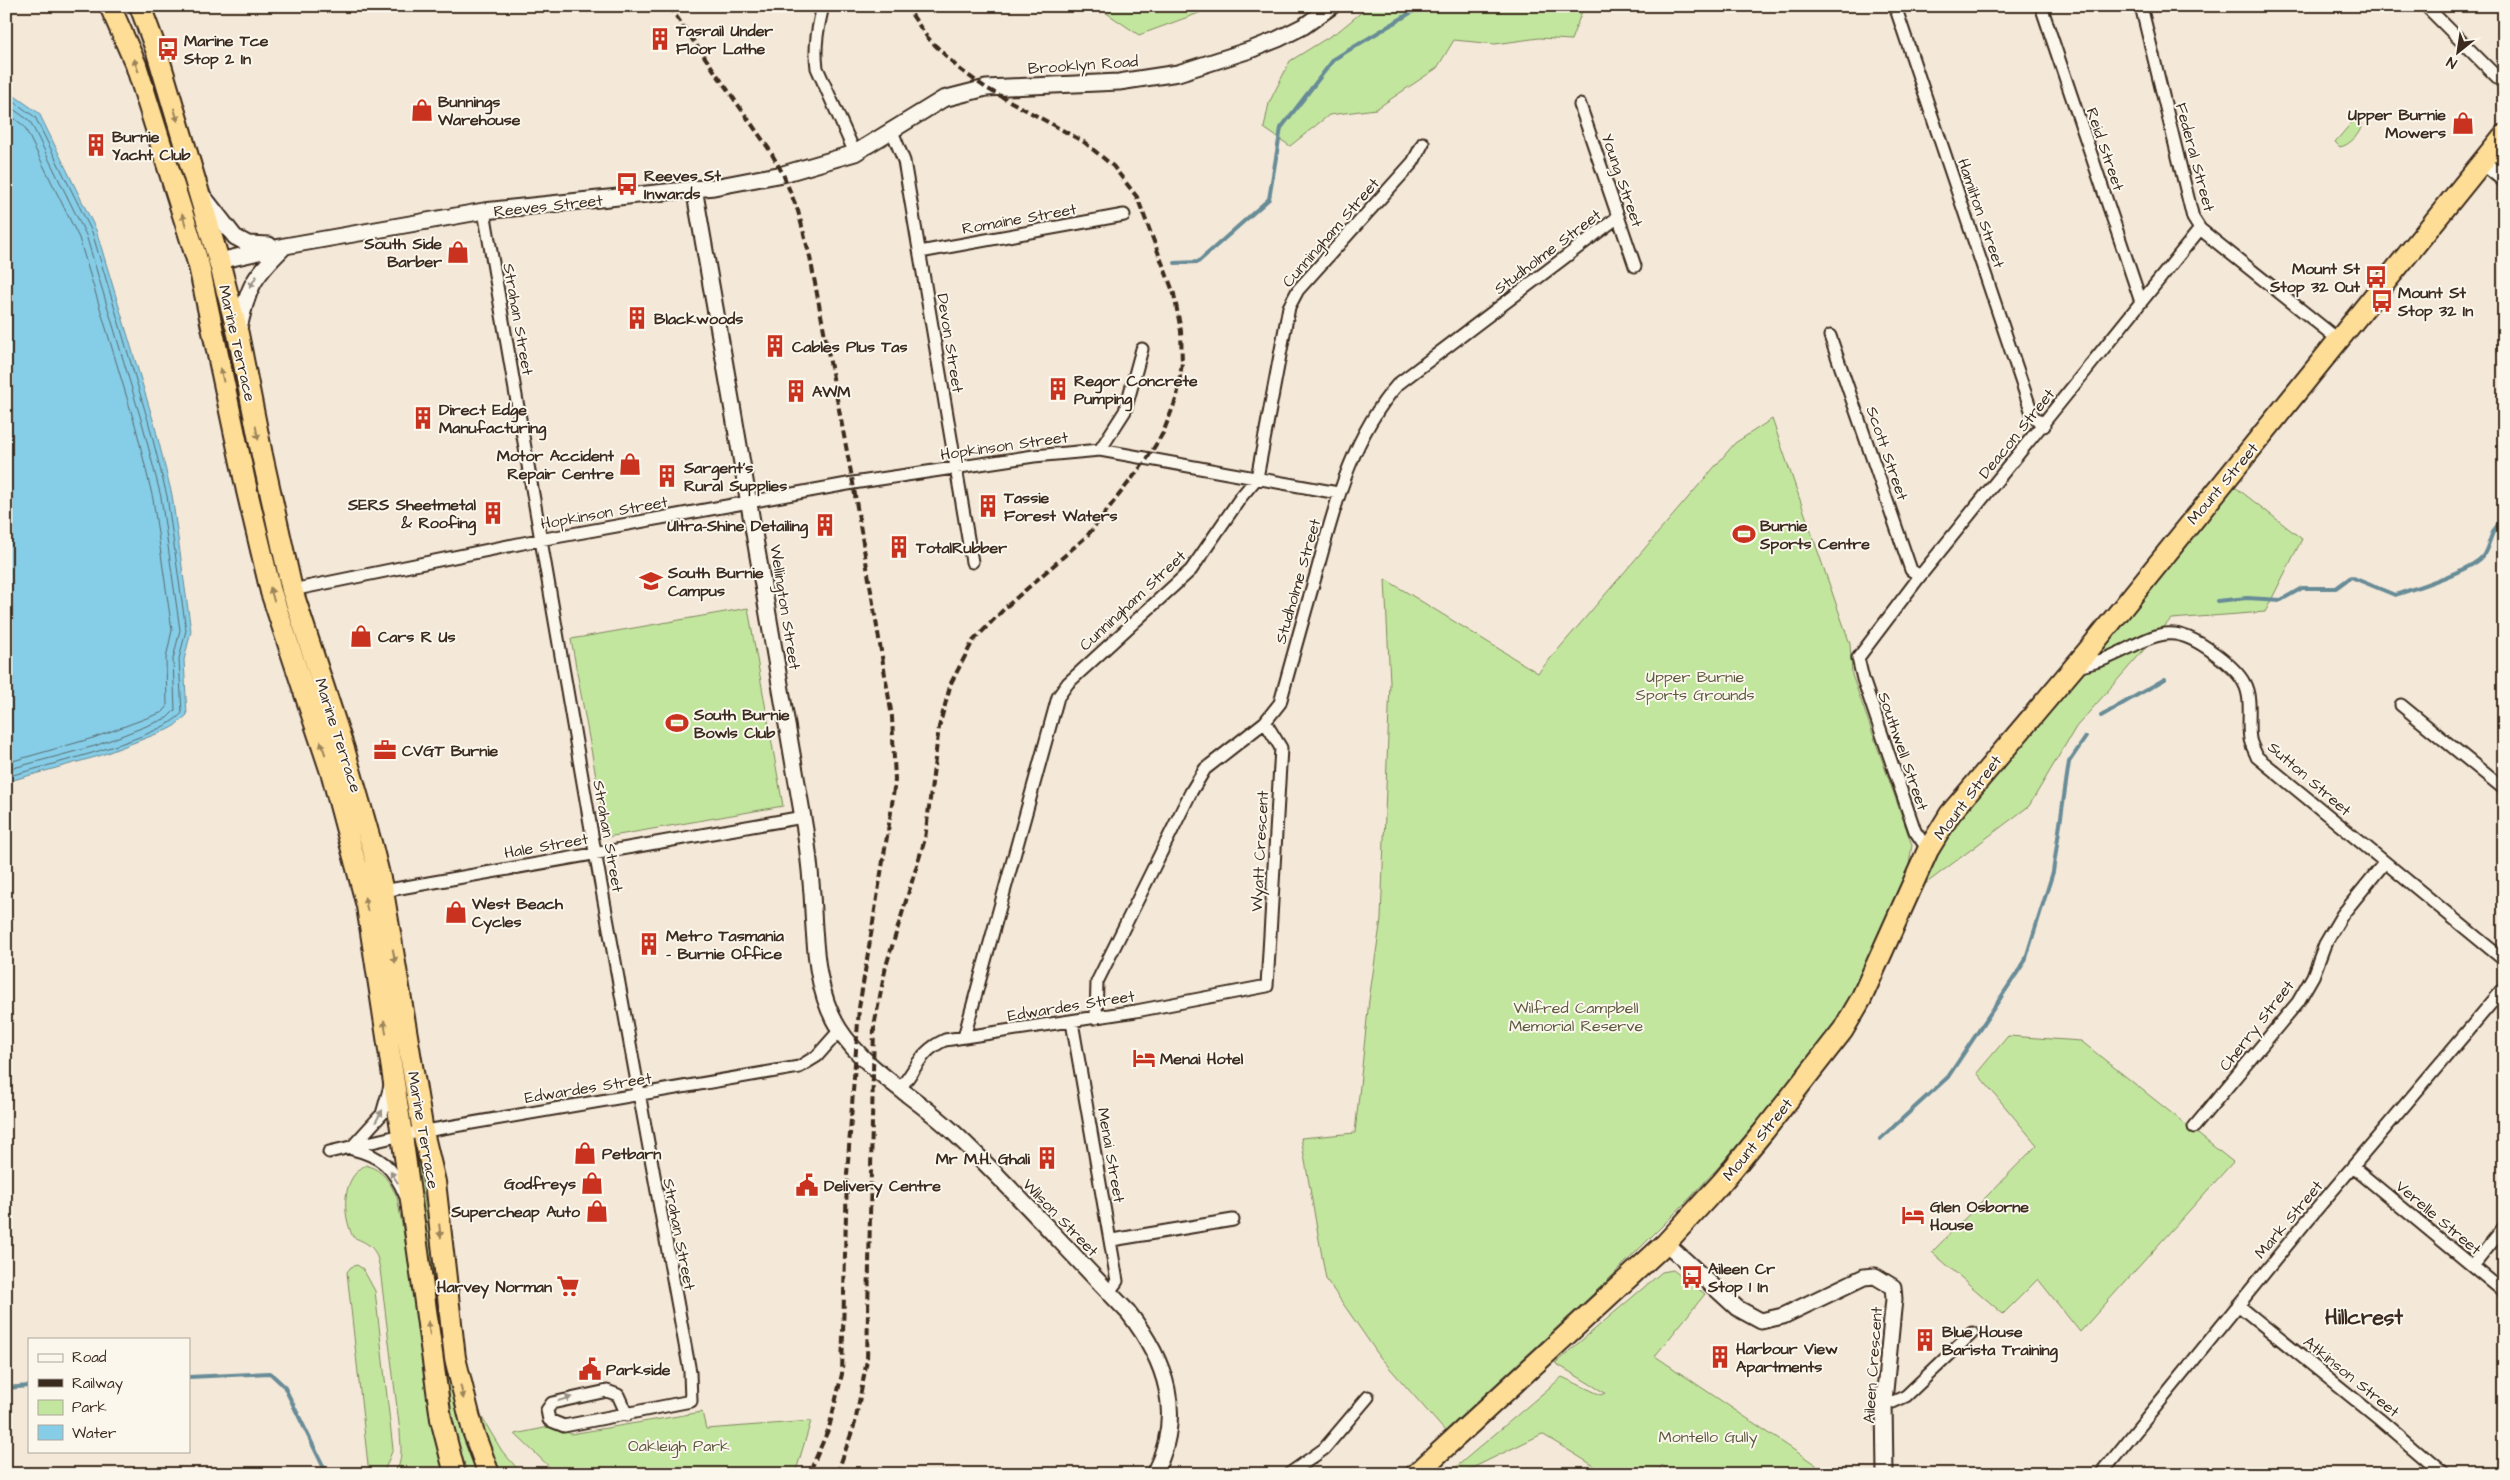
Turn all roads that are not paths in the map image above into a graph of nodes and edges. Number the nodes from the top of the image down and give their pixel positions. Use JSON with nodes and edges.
{"nodes":[{"id":1,"x":110,"y":6,"type":"edge"},
{"id":2,"x":140,"y":6,"type":"edge"},
{"id":3,"x":823,"y":6,"type":"edge"},
{"id":4,"x":1332,"y":6,"type":"edge"},
{"id":5,"x":1895,"y":6,"type":"edge"},
{"id":6,"x":2041,"y":6,"type":"edge"},
{"id":7,"x":2141,"y":6,"type":"edge"},
{"id":8,"x":2426,"y":6,"type":"edge"},
{"id":9,"x":2504,"y":84,"type":"edge"},
{"id":10,"x":1580,"y":105,"type":"dead end"},
{"id":11,"x":892,"y":131,"type":"junction"},
{"id":12,"x":2504,"y":135,"type":"edge"},
{"id":13,"x":1423,"y":143,"type":"dead end"},
{"id":14,"x":855,"y":153,"type":"junction"},
{"id":15,"x":2483,"y":162,"type":"junction"},
{"id":16,"x":2504,"y":179,"type":"edge"},
{"id":17,"x":694,"y":188,"type":"junction"},
{"id":18,"x":200,"y":191,"type":"junction"},
{"id":19,"x":484,"y":211,"type":"junction"},
{"id":20,"x":1124,"y":215,"type":"dead end"},
{"id":21,"x":1618,"y":217,"type":"junction"},
{"id":22,"x":2200,"y":229,"type":"junction"},
{"id":23,"x":285,"y":246,"type":"junction"},
{"id":24,"x":920,"y":252,"type":"junction"},
{"id":25,"x":219,"y":261,"type":"junction"},
{"id":26,"x":199,"y":266,"type":"junction"},
{"id":27,"x":1635,"y":266,"type":"dead end"},
{"id":28,"x":2141,"y":302,"type":"junction"},
{"id":29,"x":238,"y":334,"type":"junction"},
{"id":30,"x":1830,"y":336,"type":"dead end"},
{"id":31,"x":2340,"y":341,"type":"junction"},
{"id":32,"x":1142,"y":348,"type":"dead end"},
{"id":33,"x":2044,"y":426,"type":"junction"},
{"id":34,"x":1100,"y":450,"type":"junction"},
{"id":35,"x":955,"y":468,"type":"junction"},
{"id":36,"x":1257,"y":478,"type":"junction"},
{"id":37,"x":1338,"y":493,"type":"junction"},
{"id":38,"x":750,"y":502,"type":"junction"},
{"id":39,"x":541,"y":541,"type":"junction"},
{"id":40,"x":972,"y":562,"type":"dead end"},
{"id":41,"x":1920,"y":576,"type":"junction"},
{"id":42,"x":292,"y":590,"type":"junction"},
{"id":43,"x":1858,"y":658,"type":"joint"},
{"id":44,"x":2074,"y":668,"type":"junction"},
{"id":45,"x":2401,"y":705,"type":"dead end"},
{"id":46,"x":1265,"y":722,"type":"junction"},
{"id":47,"x":2504,"y":789,"type":"edge"},
{"id":48,"x":803,"y":817,"type":"junction"},
{"id":49,"x":1928,"y":850,"type":"junction"},
{"id":50,"x":595,"y":852,"type":"junction"},
{"id":51,"x":2385,"y":862,"type":"junction"},
{"id":52,"x":383,"y":891,"type":"junction"},
{"id":53,"x":2504,"y":960,"type":"edge"},
{"id":54,"x":1267,"y":986,"type":"joint"},
{"id":55,"x":2504,"y":988,"type":"edge"},
{"id":56,"x":1096,"y":1018,"type":"junction"},
{"id":57,"x":1072,"y":1022,"type":"junction"},
{"id":58,"x":840,"y":1030,"type":"junction"},
{"id":59,"x":964,"y":1037,"type":"junction"},
{"id":60,"x":393,"y":1075,"type":"junction"},
{"id":61,"x":901,"y":1087,"type":"junction"},
{"id":62,"x":639,"y":1096,"type":"junction"},
{"id":63,"x":2194,"y":1127,"type":"dead end"},
{"id":64,"x":423,"y":1132,"type":"junction"},
{"id":65,"x":402,"y":1136,"type":"junction"},
{"id":66,"x":351,"y":1149,"type":"junction"},
{"id":67,"x":329,"y":1152,"type":"dead end"},
{"id":68,"x":2353,"y":1166,"type":"junction"},
{"id":69,"x":1233,"y":1220,"type":"dead end"},
{"id":70,"x":414,"y":1221,"type":"junction"},
{"id":71,"x":2504,"y":1227,"type":"edge"},
{"id":72,"x":1112,"y":1240,"type":"junction"},
{"id":73,"x":1666,"y":1243,"type":"junction"},
{"id":74,"x":2473,"y":1266,"type":"junction"},
{"id":75,"x":1109,"y":1292,"type":"junction"},
{"id":76,"x":2504,"y":1292,"type":"edge"},
{"id":77,"x":2238,"y":1306,"type":"junction"},
{"id":78,"x":1972,"y":1333,"type":"dead end"},
{"id":79,"x":1368,"y":1397,"type":"dead end"},
{"id":80,"x":1884,"y":1401,"type":"junction"},
{"id":81,"x":627,"y":1416,"type":"junction"},
{"id":82,"x":455,"y":1474,"type":"edge"},
{"id":83,"x":489,"y":1474,"type":"edge"},
{"id":84,"x":1154,"y":1474,"type":"edge"},
{"id":85,"x":1289,"y":1474,"type":"edge"},
{"id":86,"x":1416,"y":1474,"type":"edge"},
{"id":87,"x":1885,"y":1474,"type":"edge"},
{"id":88,"x":2102,"y":1474,"type":"edge"},
{"id":89,"x":2443,"y":1474,"type":"edge"}],
"edges":[{"from":26,"to":1,"type":"highway","name":"Marine Terrace","one_way":true},
{"from":2,"to":18,"type":"highway","name":"Marine Terrace","one_way":true},
{"from":3,"to":14,"type":"street"},
{"from":4,"to":11,"type":"street","name":"Brooklyn Road"},
{"from":5,"to":33,"type":"street","name":"Hamilton Street"},
{"from":6,"to":28,"type":"street","name":"Reid Street"},
{"from":7,"to":22,"type":"street","name":"Federal Street"},
{"from":8,"to":9,"type":"street"},
{"from":10,"to":21,"type":"street","name":"Young Street"},
{"from":11,"to":14,"type":"street","name":"Reeves Street"},
{"from":11,"to":24,"type":"street","name":"Devon Street"},
{"from":12,"to":15,"type":"highway","name":"Mount Street"},
{"from":13,"to":36,"type":"street","name":"Cunningham Street"},
{"from":14,"to":17,"type":"street","name":"Reeves Street"},
{"from":15,"to":16,"type":"street"},
{"from":15,"to":31,"type":"highway","name":"Mount Street"},
{"from":17,"to":19,"type":"street","name":"Reeves Street"},
{"from":17,"to":38,"type":"street","name":"Wellington Street"},
{"from":18,"to":23,"type":"street"},
{"from":18,"to":25,"type":"highway","name":"Marine Terrace"},
{"from":19,"to":23,"type":"street","name":"Reeves Street"},
{"from":19,"to":39,"type":"street","name":"Strahan Street"},
{"from":20,"to":24,"type":"street","name":"Romaine Street"},
{"from":21,"to":27,"type":"street","name":"Young Street"},
{"from":21,"to":37,"type":"street","name":"Studholme Street"},
{"from":22,"to":28,"type":"street","name":"Deacon Street"},
{"from":22,"to":31,"type":"street","name":"Federal Street"},
{"from":23,"to":25,"type":"street","name":"Reeves Street"},
{"from":23,"to":29,"type":"street","one_way":true},
{"from":24,"to":35,"type":"street","name":"Devon Street"},
{"from":25,"to":26,"type":"highway","name":"Reeves Street"},
{"from":25,"to":29,"type":"highway","name":"Marine Terrace"},
{"from":60,"to":26,"type":"highway","name":"Marine Terrace","one_way":true},
{"from":28,"to":33,"type":"street","name":"Deacon Street"},
{"from":29,"to":42,"type":"highway","name":"Marine Terrace","one_way":true},
{"from":30,"to":41,"type":"street","name":"Scott Street"},
{"from":31,"to":44,"type":"highway","name":"Mount Street"},
{"from":32,"to":34,"type":"street"},
{"from":33,"to":41,"type":"street","name":"Deacon Street"},
{"from":34,"to":35,"type":"street","name":"Hopkinson Street"},
{"from":34,"to":36,"type":"street","name":"Hopkinson Street"},
{"from":35,"to":38,"type":"street","name":"Hopkinson Street"},
{"from":35,"to":40,"type":"street","name":"Devon Street"},
{"from":36,"to":37,"type":"street","name":"Hopkinson Street"},
{"from":36,"to":59,"type":"street","name":"Cunningham Street"},
{"from":37,"to":46,"type":"street","name":"Studholme Street"},
{"from":38,"to":39,"type":"street","name":"Hopkinson Street"},
{"from":38,"to":48,"type":"street","name":"Wellington Street"},
{"from":39,"to":42,"type":"street","name":"Hopkinson Street"},
{"from":39,"to":50,"type":"street","name":"Strahan Street"},
{"from":41,"to":43,"type":"street","name":"Deacon Street"},
{"from":42,"to":52,"type":"highway","name":"Marine Terrace"},
{"from":43,"to":49,"type":"street","name":"Southwell Street"},
{"from":44,"to":49,"type":"highway","name":"Mount Street"},
{"from":44,"to":51,"type":"street","name":"Sutton Street"},
{"from":45,"to":47,"type":"street"},
{"from":46,"to":54,"type":"street","name":"Wyatt Crescent"},
{"from":46,"to":56,"type":"street","name":"Studholme Street"},
{"from":48,"to":50,"type":"street","name":"Hale Street"},
{"from":48,"to":58,"type":"street","name":"Wellington Street"},
{"from":49,"to":73,"type":"highway","name":"Mount Street"},
{"from":50,"to":52,"type":"street","name":"Hale Street"},
{"from":50,"to":62,"type":"street","name":"Strahan Street"},
{"from":51,"to":53,"type":"street","name":"Sutton Street"},
{"from":51,"to":63,"type":"street","name":"Cherry Street"},
{"from":52,"to":64,"type":"highway","name":"Marine Terrace","one_way":true},
{"from":54,"to":56,"type":"street","name":"Edwardes Street"},
{"from":55,"to":68,"type":"street","name":"Mark Street"},
{"from":56,"to":57,"type":"street","name":"Edwardes Street"},
{"from":57,"to":59,"type":"street","name":"Edwardes Street"},
{"from":57,"to":72,"type":"street","name":"Menai Street"},
{"from":58,"to":61,"type":"street","name":"Wilson Street"},
{"from":58,"to":62,"type":"street","name":"Edwardes Street"},
{"from":59,"to":61,"type":"street","name":"Edwardes Street"},
{"from":60,"to":65,"type":"highway","name":"Marine Terrace"},
{"from":66,"to":60,"type":"street","one_way":true},
{"from":61,"to":75,"type":"street","name":"Wilson Street"},
{"from":62,"to":64,"type":"street","name":"Edwardes Street"},
{"from":62,"to":81,"type":"street","name":"Strahan Street"},
{"from":64,"to":65,"type":"street","name":"Edwardes Street"},
{"from":64,"to":83,"type":"highway","name":"Marine Terrace","one_way":true},
{"from":65,"to":66,"type":"street","name":"Edwardes Street"},
{"from":65,"to":70,"type":"highway","name":"Marine Terrace"},
{"from":66,"to":67,"type":"street","name":"Edwardes Street"},
{"from":70,"to":66,"type":"street","one_way":true},
{"from":68,"to":74,"type":"street","name":"Verelle Street"},
{"from":68,"to":77,"type":"street","name":"Mark Street"},
{"from":69,"to":72,"type":"street"},
{"from":82,"to":70,"type":"highway","name":"Marine Terrace","one_way":true},
{"from":71,"to":74,"type":"street"},
{"from":72,"to":75,"type":"street","name":"Menai Street"},
{"from":73,"to":80,"type":"street","name":"Aileen Crescent"},
{"from":73,"to":86,"type":"highway","name":"Mount Street"},
{"from":74,"to":76,"type":"street","name":"Verelle Street"},
{"from":75,"to":84,"type":"street","name":"Wilson Street"},
{"from":77,"to":88,"type":"street","name":"Mark Street"},
{"from":77,"to":89,"type":"street","name":"Atkinson Street"},
{"from":78,"to":80,"type":"street"},
{"from":79,"to":85,"type":"street"},
{"from":80,"to":87,"type":"street","name":"Aileen Crescent"},
{"from":81,"to":81,"type":"street","name":"Strahan Street","one_way":true}]}
